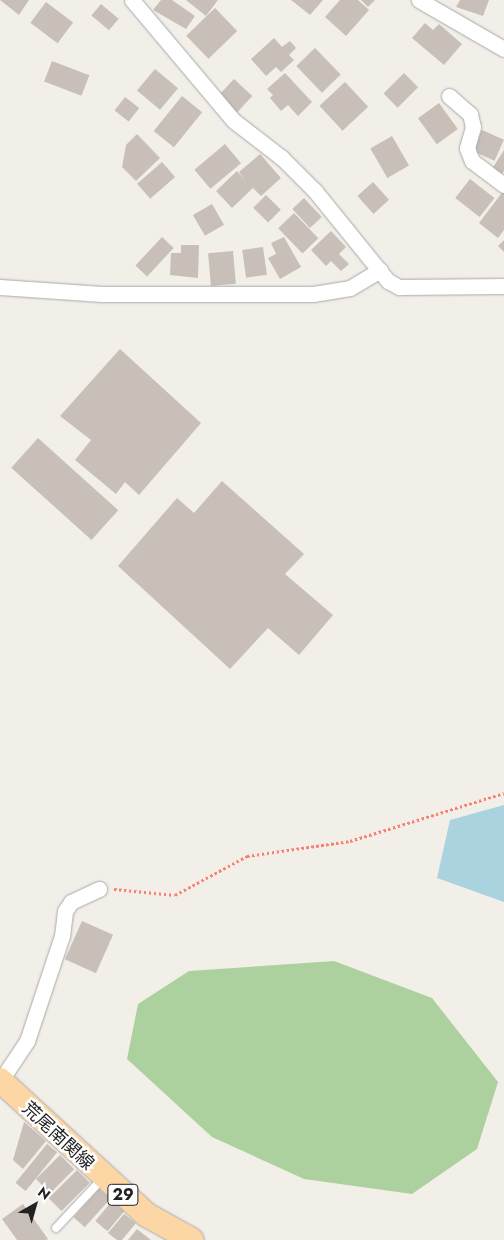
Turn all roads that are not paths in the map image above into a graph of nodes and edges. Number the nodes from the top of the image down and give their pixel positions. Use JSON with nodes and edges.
{"nodes":[{"id":1,"x":132,"y":0,"type":"edge"},
{"id":2,"x":419,"y":0,"type":"edge"},
{"id":3,"x":148,"y":6,"type":"edge"},
{"id":4,"x":504,"y":49,"type":"edge"},
{"id":5,"x":449,"y":96,"type":"dead end"},
{"id":6,"x":504,"y":185,"type":"edge"},
{"id":7,"x":380,"y":270,"type":"junction"},
{"id":8,"x":504,"y":286,"type":"edge"},
{"id":9,"x":0,"y":287,"type":"edge"},
{"id":10,"x":99,"y":889,"type":"road end"},
{"id":11,"x":0,"y":1080,"type":"edge"},
{"id":12,"x":103,"y":1178,"type":"junction"},
{"id":13,"x":56,"y":1228,"type":"dead end"},
{"id":14,"x":192,"y":1240,"type":"edge"}],
"edges":[{"from":1,"to":3,"type":"street"},
{"from":2,"to":4,"type":"street"},
{"from":3,"to":7,"type":"street"},
{"from":5,"to":6,"type":"street"},
{"from":7,"to":8,"type":"street"},
{"from":7,"to":9,"type":"street"},
{"from":10,"to":11,"type":"street"},
{"from":11,"to":12,"type":"main road","name":"荒尾南関線","number":"29"},
{"from":12,"to":13,"type":"lane"},
{"from":12,"to":14,"type":"main road","name":"荒尾南関線","number":"29"}]}
